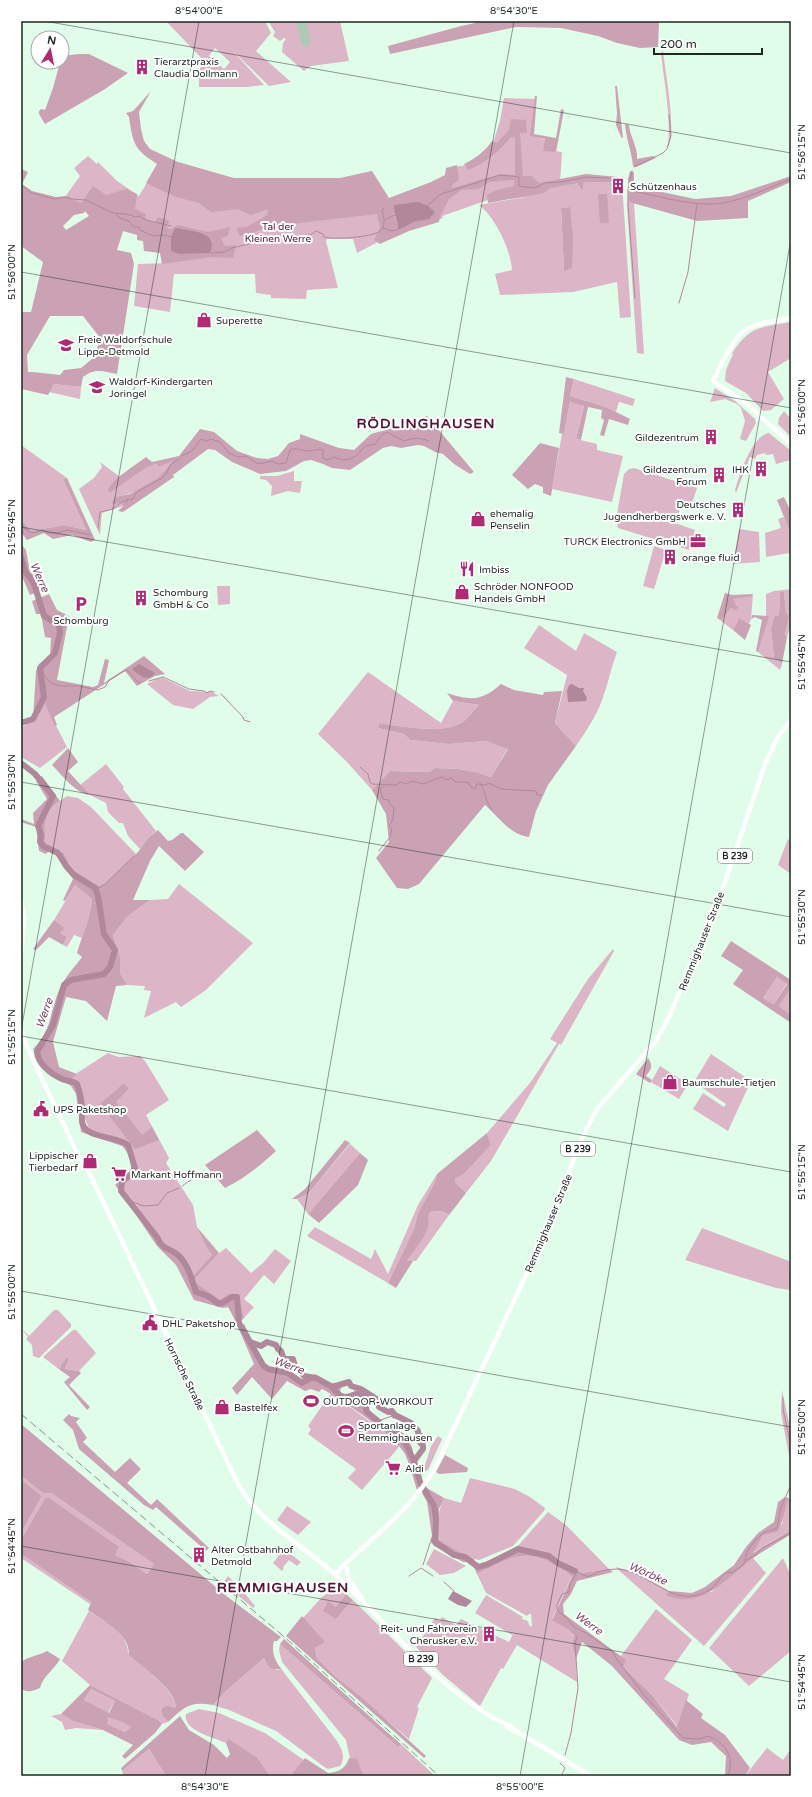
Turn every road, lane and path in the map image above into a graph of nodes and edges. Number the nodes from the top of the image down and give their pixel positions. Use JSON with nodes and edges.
{"nodes":[{"id":1,"x":791,"y":318,"type":"edge"},
{"id":2,"x":791,"y":444,"type":"edge"},
{"id":3,"x":791,"y":720,"type":"edge"},
{"id":4,"x":21,"y":899,"type":"edge"},
{"id":5,"x":21,"y":954,"type":"edge"},
{"id":6,"x":21,"y":1030,"type":"edge"},
{"id":7,"x":350,"y":1560,"type":"junction"},
{"id":8,"x":347,"y":1568,"type":"junction"},
{"id":9,"x":339,"y":1577,"type":"junction"},
{"id":10,"x":364,"y":1603,"type":"junction"},
{"id":11,"x":591,"y":1776,"type":"edge"}],
"edges":[{"from":1,"to":2,"type":"main road"},
{"from":3,"to":7,"type":"main road","name":"Remmighauser Straße","number":"B 239"},
{"from":4,"to":5,"type":"main road"},
{"from":6,"to":9,"type":"main road","name":"Hornsche Straße"},
{"from":7,"to":8,"type":"main road","name":"Remmighauser Straße","number":"B 239"},
{"from":7,"to":9,"type":"main road","name":"Remmighauser Straße","number":"B 239"},
{"from":8,"to":9,"type":"main road","name":"Remmighauser Straße","number":"B 239"},
{"from":8,"to":10,"type":"main road"},
{"from":9,"to":10,"type":"main road","number":"B 239"},
{"from":10,"to":11,"type":"main road","number":"B 239"}]}
